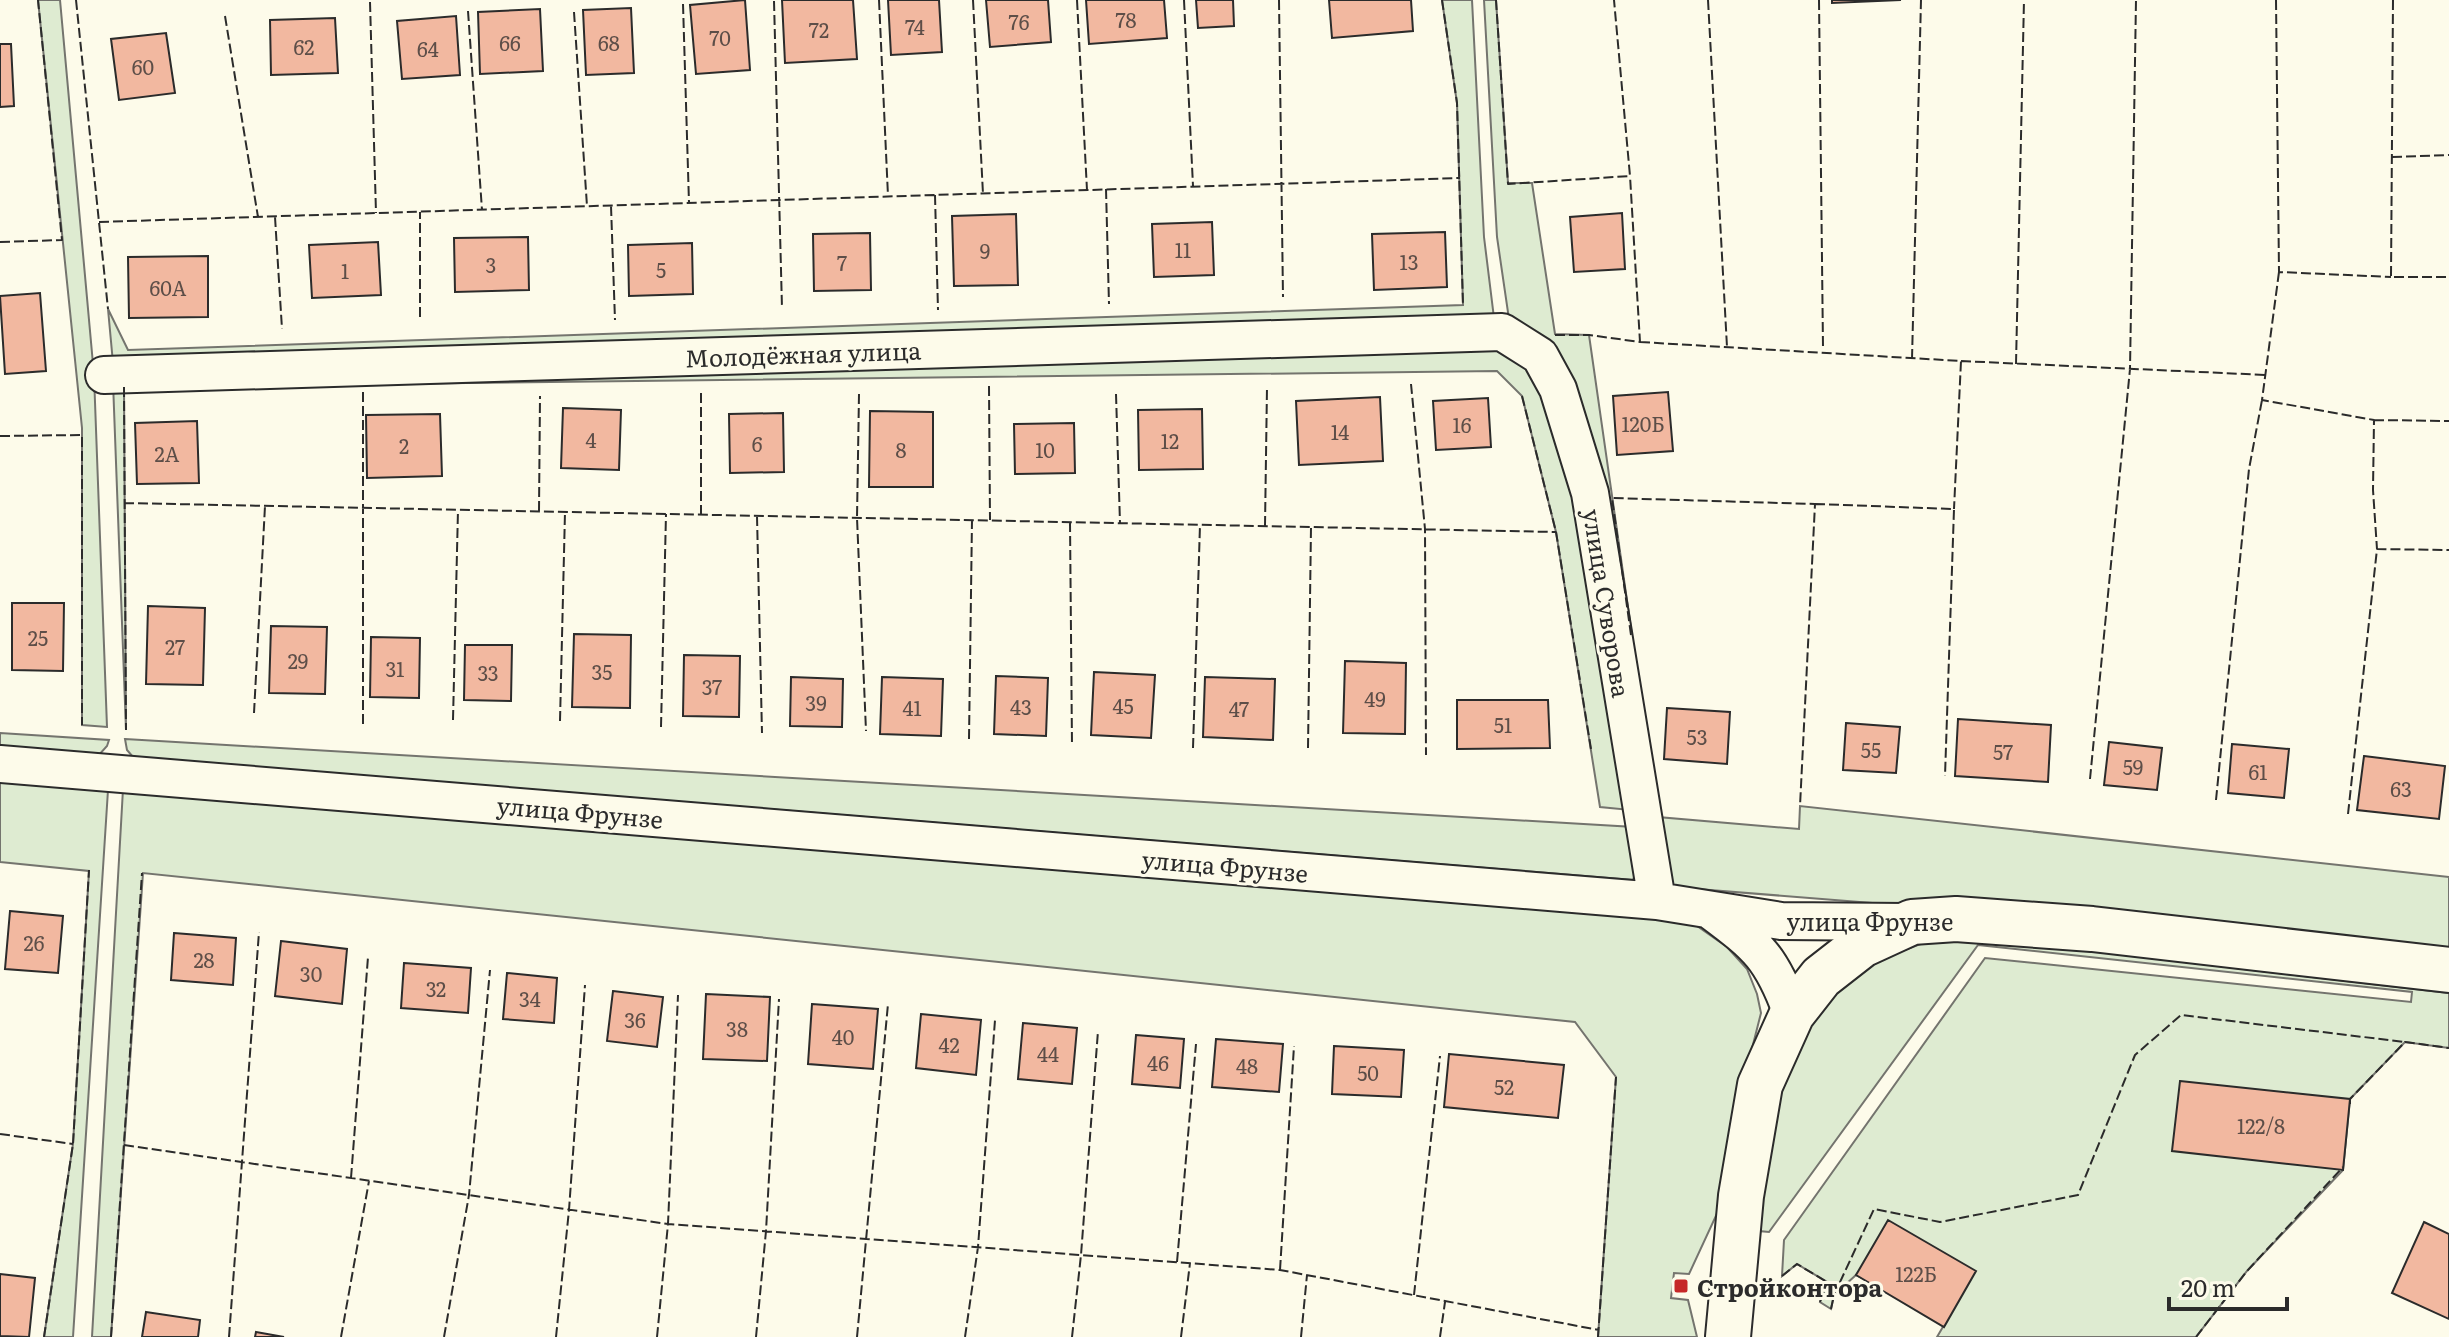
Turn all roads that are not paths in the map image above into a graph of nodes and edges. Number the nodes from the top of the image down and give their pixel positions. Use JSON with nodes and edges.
{"nodes":[{"id":1,"x":1502,"y":332,"type":"joint"},
{"id":2,"x":104,"y":375,"type":"dead end"},
{"id":3,"x":0,"y":764,"type":"edge"},
{"id":4,"x":1657,"y":901,"type":"junction"},
{"id":5,"x":1708,"y":908,"type":"junction"},
{"id":6,"x":1912,"y":922,"type":"junction"},
{"id":7,"x":2449,"y":970,"type":"edge"},
{"id":8,"x":1792,"y":1014,"type":"junction"},
{"id":9,"x":1728,"y":1337,"type":"edge"}],
"edges":[{"from":1,"to":2,"type":"street","name":"Молодёжная улица"},
{"from":1,"to":4,"type":"street","name":"улица Суворова"},
{"from":3,"to":4,"type":"street","name":"улица Фрунзе"},
{"from":4,"to":5,"type":"street","name":"улица Фрунзе"},
{"from":5,"to":6,"type":"street","name":"улица Фрунзе"},
{"from":5,"to":8,"type":"street"},
{"from":6,"to":7,"type":"main road","name":"улица Фрунзе"},
{"from":6,"to":8,"type":"main road"},
{"from":8,"to":9,"type":"main road"}]}
